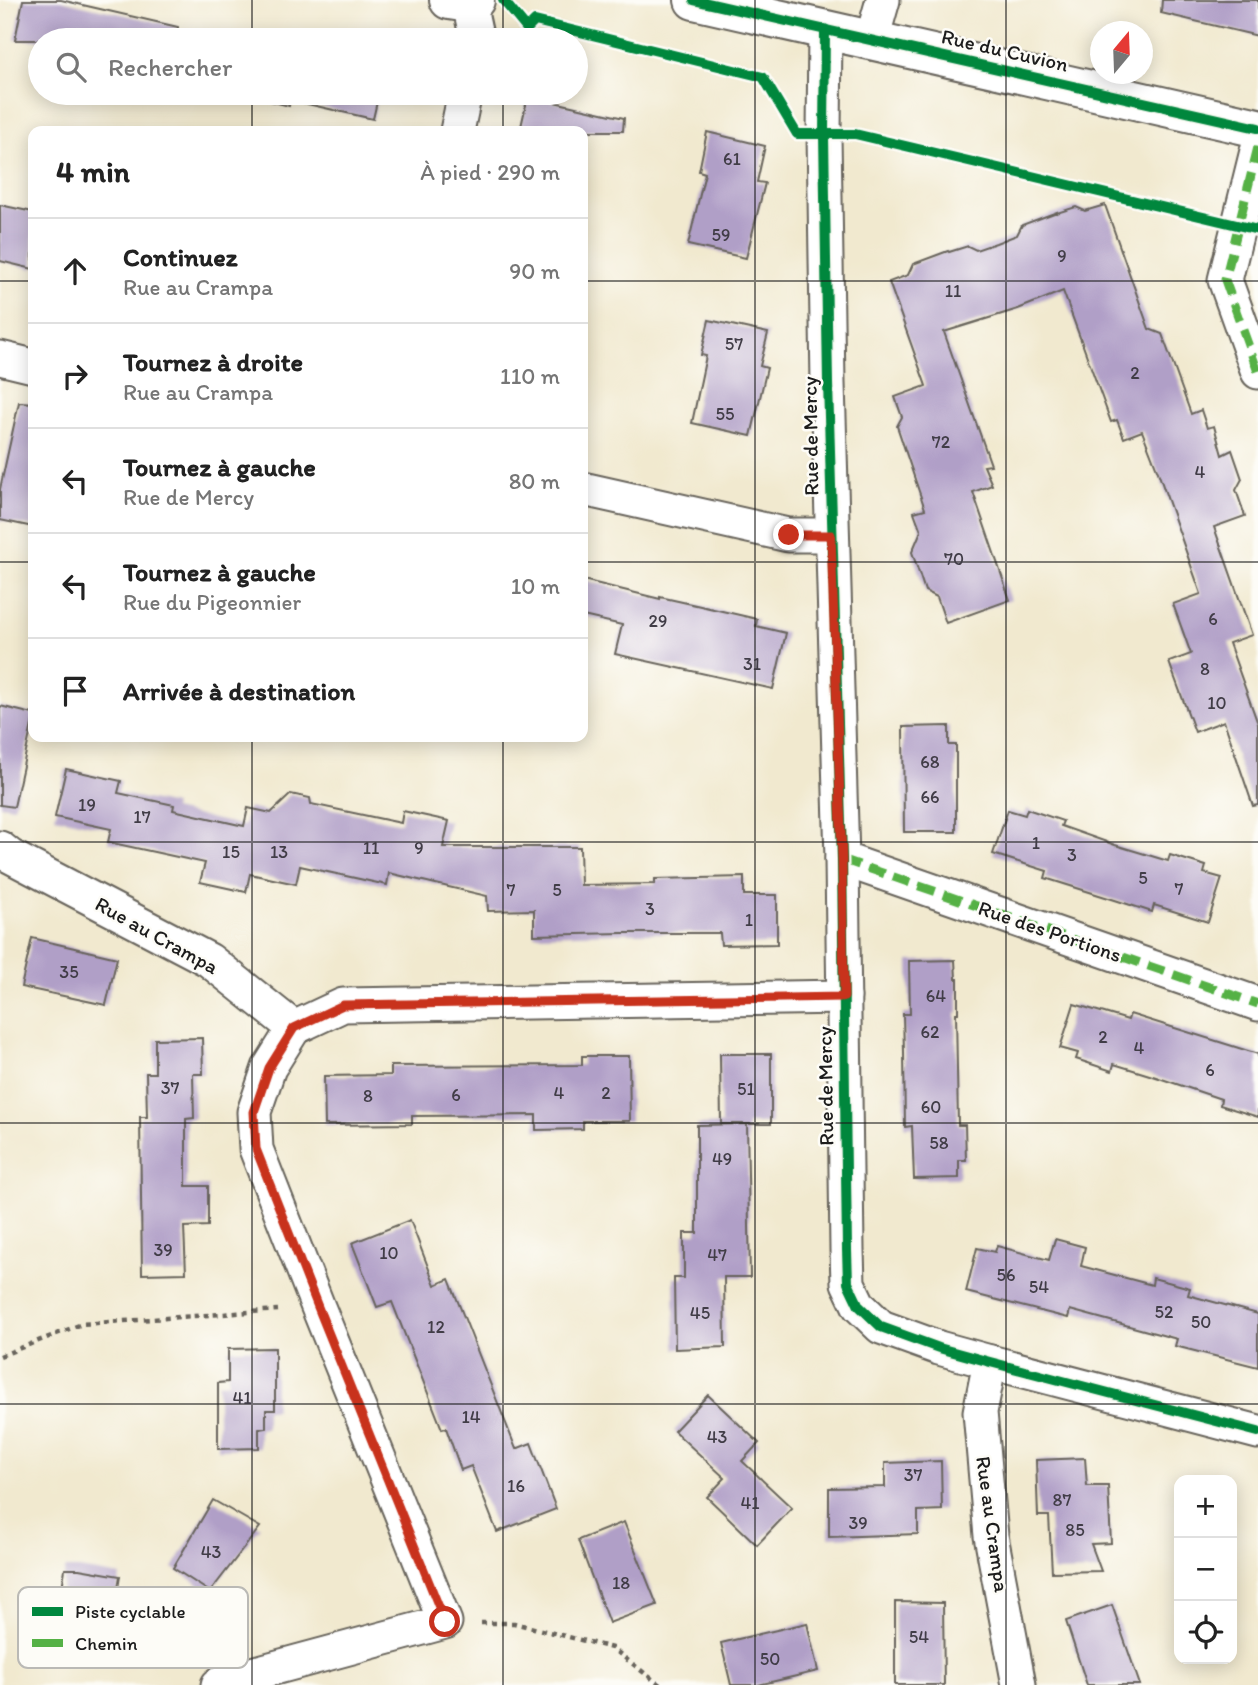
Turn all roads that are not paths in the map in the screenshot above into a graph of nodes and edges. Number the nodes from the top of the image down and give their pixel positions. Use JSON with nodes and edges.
{"nodes":[{"id":1,"x":694,"y":0,"type":"edge"},
{"id":2,"x":883,"y":0,"type":"edge"},
{"id":3,"x":464,"y":1,"type":"edge"},
{"id":4,"x":473,"y":28,"type":"edge"},
{"id":5,"x":825,"y":29,"type":"junction"},
{"id":6,"x":872,"y":39,"type":"junction"},
{"id":7,"x":463,"y":105,"type":"edge"},
{"id":8,"x":458,"y":126,"type":"edge"},
{"id":9,"x":1258,"y":128,"type":"edge"},
{"id":10,"x":1258,"y":147,"type":"edge"},
{"id":11,"x":0,"y":359,"type":"edge"},
{"id":12,"x":28,"y":365,"type":"edge"},
{"id":13,"x":1258,"y":373,"type":"edge"},
{"id":14,"x":588,"y":490,"type":"edge"},
{"id":15,"x":831,"y":535,"type":"junction"},
{"id":16,"x":3,"y":857,"type":"edge"},
{"id":17,"x":842,"y":859,"type":"junction"},
{"id":18,"x":844,"y":997,"type":"junction"},
{"id":19,"x":1258,"y":1004,"type":"edge"},
{"id":20,"x":294,"y":1028,"type":"junction"},
{"id":21,"x":990,"y":1362,"type":"junction"},
{"id":22,"x":1258,"y":1432,"type":"edge"},
{"id":23,"x":218,"y":1685,"type":"edge"},
{"id":24,"x":1019,"y":1685,"type":"edge"}],
"edges":[{"from":1,"to":5,"type":"street"},
{"from":2,"to":6,"type":"street"},
{"from":3,"to":4,"type":"street"},
{"from":5,"to":6,"type":"street","name":"Rue du Cuvion"},
{"from":5,"to":15,"type":"street","name":"Rue de Mercy"},
{"from":6,"to":9,"type":"street","name":"Rue du Cuvion"},
{"from":7,"to":8,"type":"street"},
{"from":10,"to":13,"type":"street"},
{"from":11,"to":12,"type":"street"},
{"from":14,"to":15,"type":"street"},
{"from":15,"to":17,"type":"street","name":"Rue de Mercy"},
{"from":16,"to":20,"type":"street","name":"Rue au Crampa"},
{"from":17,"to":18,"type":"street","name":"Rue de Mercy"},
{"from":17,"to":19,"type":"street","name":"Rue des Portions"},
{"from":18,"to":20,"type":"street"},
{"from":18,"to":21,"type":"street","name":"Rue de Mercy"},
{"from":20,"to":23,"type":"street"},
{"from":21,"to":22,"type":"street","name":"Rue de Mercy"},
{"from":21,"to":24,"type":"street","name":"Rue au Crampa"}]}
